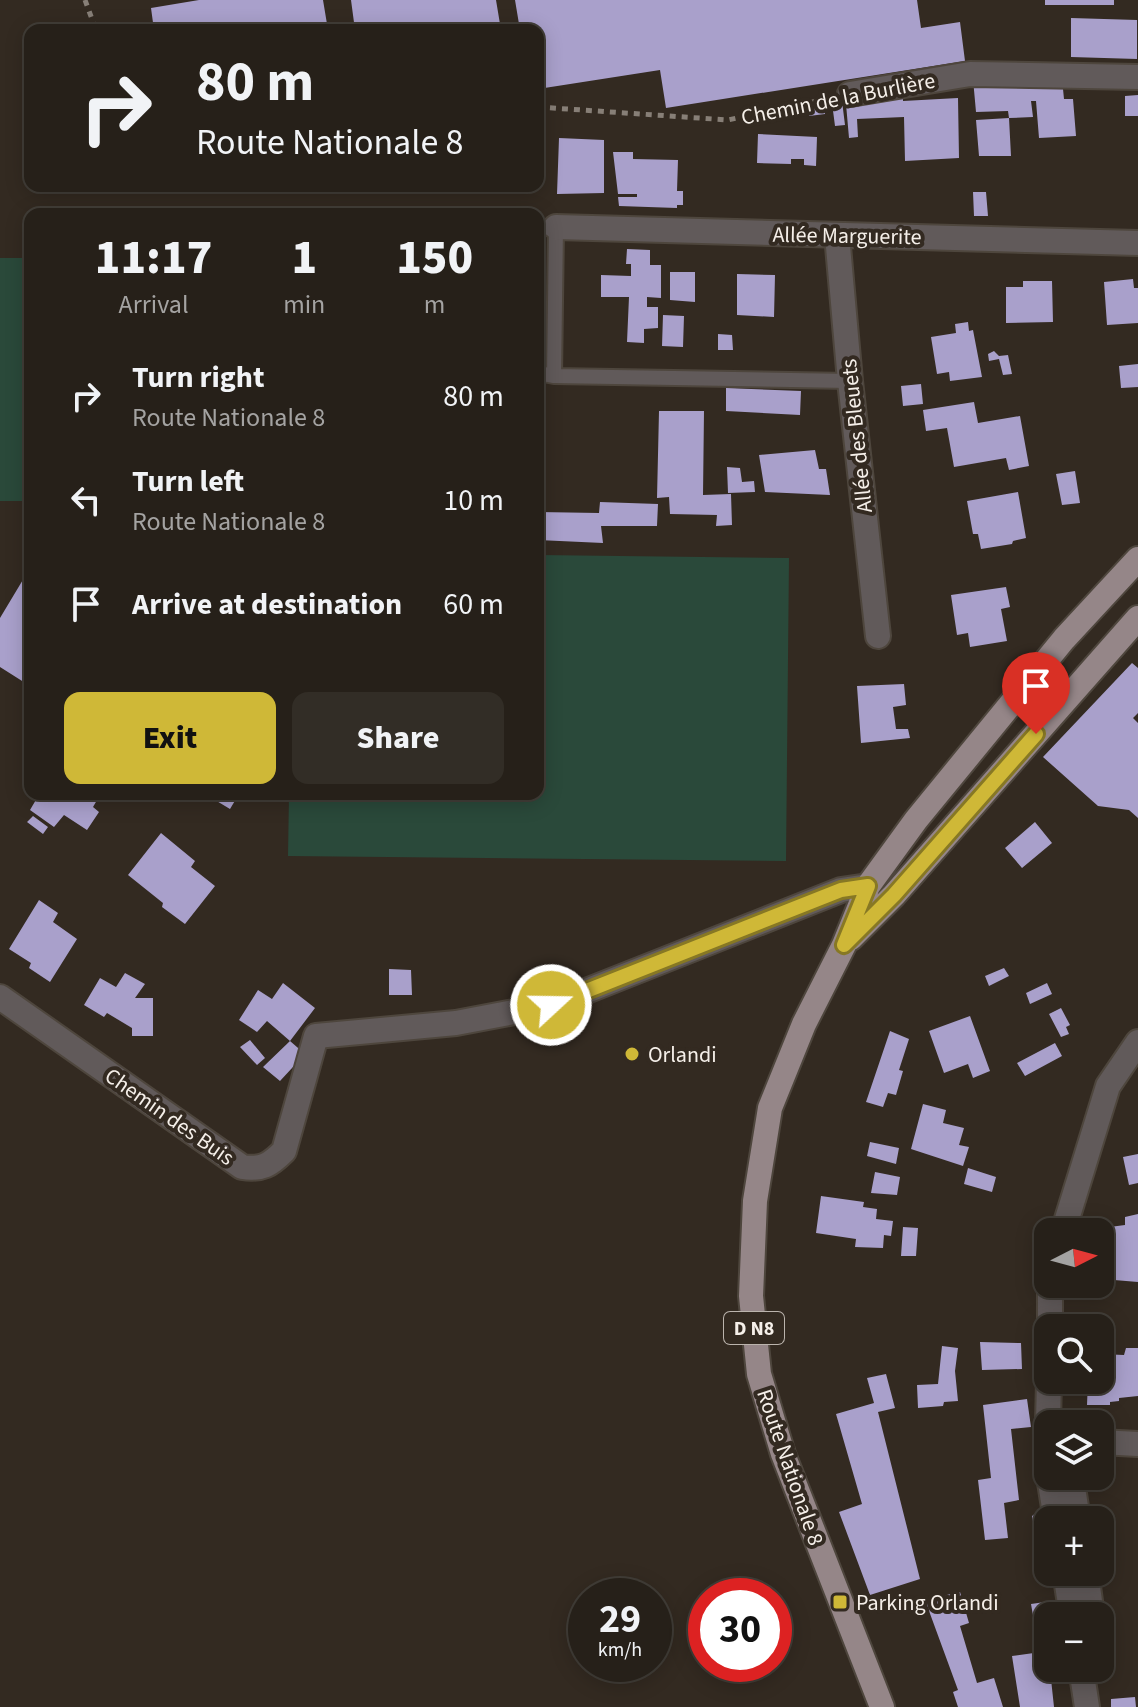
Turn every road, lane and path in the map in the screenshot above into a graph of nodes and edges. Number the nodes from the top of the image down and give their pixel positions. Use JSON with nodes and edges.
{"nodes":[{"id":1,"x":85,"y":0,"type":"edge"},
{"id":2,"x":94,"y":24,"type":"edge"},
{"id":3,"x":1138,"y":77,"type":"edge"},
{"id":4,"x":850,"y":94,"type":"joint"},
{"id":5,"x":544,"y":107,"type":"edge"},
{"id":6,"x":547,"y":228,"type":"edge"},
{"id":7,"x":837,"y":235,"type":"junction"},
{"id":8,"x":1138,"y":243,"type":"edge"},
{"id":9,"x":544,"y":374,"type":"edge"},
{"id":10,"x":554,"y":376,"type":"junction"},
{"id":11,"x":850,"y":381,"type":"junction"},
{"id":12,"x":1138,"y":559,"type":"edge"},
{"id":13,"x":1138,"y":618,"type":"edge"},
{"id":14,"x":878,"y":636,"type":"dead end"},
{"id":15,"x":868,"y":886,"type":"junction"},
{"id":16,"x":844,"y":945,"type":"junction"},
{"id":17,"x":0,"y":997,"type":"edge"},
{"id":18,"x":1138,"y":1042,"type":"edge"},
{"id":19,"x":1067,"y":1218,"type":"edge"},
{"id":20,"x":1114,"y":1443,"type":"edge"},
{"id":21,"x":1138,"y":1444,"type":"edge"},
{"id":22,"x":1084,"y":1682,"type":"edge"},
{"id":23,"x":1091,"y":1682,"type":"edge"},
{"id":24,"x":882,"y":1707,"type":"edge"},
{"id":25,"x":1088,"y":1707,"type":"edge"}],
"edges":[{"from":1,"to":2,"type":"path"},
{"from":3,"to":4,"type":"street","name":"Chemin de la Burlière"},
{"from":4,"to":5,"type":"path","name":"Chemin de la Burlière"},
{"from":6,"to":7,"type":"street","name":"Allée Marguerite"},
{"from":6,"to":10,"type":"lane"},
{"from":7,"to":8,"type":"street","name":"Allée Marguerite"},
{"from":7,"to":11,"type":"street","name":"Allée des Bleuets"},
{"from":9,"to":10,"type":"lane"},
{"from":10,"to":11,"type":"lane"},
{"from":11,"to":14,"type":"street","name":"Allée des Bleuets"},
{"from":12,"to":15,"type":"main road","name":"Route Nationale 8","number":"D N8"},
{"from":13,"to":16,"type":"main road","name":"Route Nationale 8","number":"D N8"},
{"from":15,"to":16,"type":"main road","name":"Route Nationale 8","number":"D N8"},
{"from":15,"to":17,"type":"street","name":"Chemin des Buis"},
{"from":16,"to":24,"type":"main road","name":"Route Nationale 8","number":"D N8"},
{"from":18,"to":19,"type":"street"},
{"from":20,"to":21,"type":"street"},
{"from":22,"to":25,"type":"street"},
{"from":23,"to":25,"type":"street"}]}
